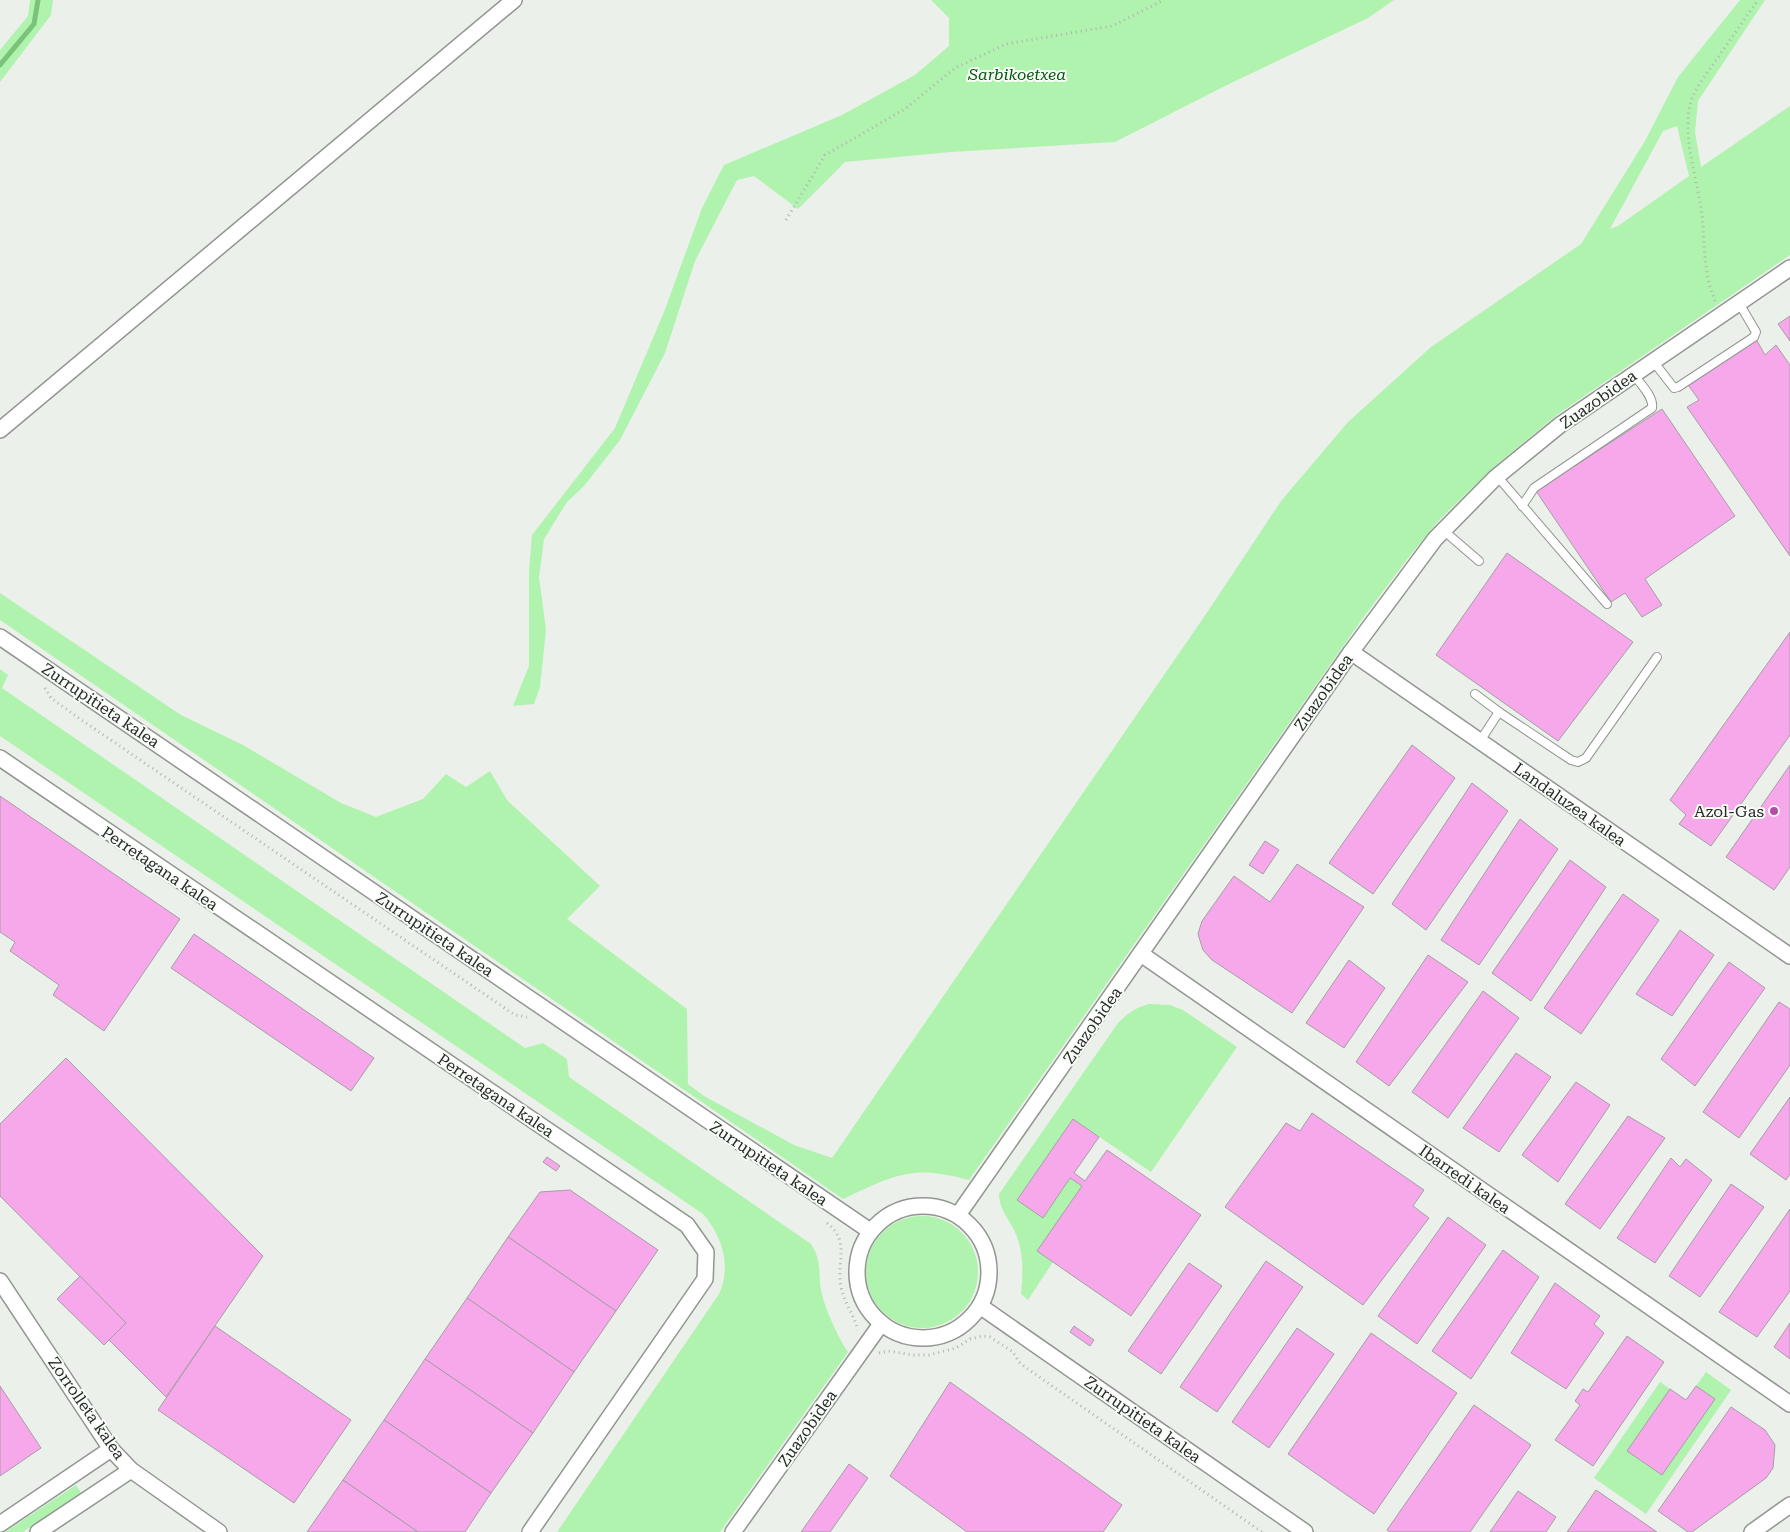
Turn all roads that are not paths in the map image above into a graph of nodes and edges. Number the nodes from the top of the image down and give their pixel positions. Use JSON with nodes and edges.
{"nodes":[{"id":1,"x":514,"y":0,"type":"edge"},
{"id":2,"x":1790,"y":268,"type":"edge"},
{"id":3,"x":1739,"y":303,"type":"junction"},
{"id":4,"x":1654,"y":361,"type":"junction"},
{"id":5,"x":1633,"y":374,"type":"junction"},
{"id":6,"x":0,"y":430,"type":"edge"},
{"id":7,"x":1497,"y":476,"type":"junction"},
{"id":8,"x":1522,"y":506,"type":"junction"},
{"id":9,"x":1443,"y":530,"type":"junction"},
{"id":10,"x":1479,"y":561,"type":"dead end"},
{"id":11,"x":1607,"y":604,"type":"dead end"},
{"id":12,"x":0,"y":637,"type":"edge"},
{"id":13,"x":1351,"y":652,"type":"junction"},
{"id":14,"x":1657,"y":657,"type":"dead end"},
{"id":15,"x":1475,"y":694,"type":"dead end"},
{"id":16,"x":1499,"y":712,"type":"junction"},
{"id":17,"x":1480,"y":741,"type":"junction"},
{"id":18,"x":0,"y":758,"type":"edge"},
{"id":19,"x":1141,"y":954,"type":"junction"},
{"id":20,"x":1790,"y":956,"type":"edge"},
{"id":21,"x":958,"y":1215,"type":"junction"},
{"id":22,"x":870,"y":1231,"type":"junction"},
{"id":23,"x":1,"y":1284,"type":"edge"},
{"id":24,"x":980,"y":1306,"type":"junction"},
{"id":25,"x":881,"y":1324,"type":"junction"},
{"id":26,"x":1790,"y":1404,"type":"edge"},
{"id":27,"x":111,"y":1449,"type":"junction"},
{"id":28,"x":131,"y":1470,"type":"junction"},
{"id":29,"x":1790,"y":1505,"type":"edge"},
{"id":30,"x":0,"y":1524,"type":"edge"},
{"id":31,"x":38,"y":1532,"type":"edge"},
{"id":32,"x":219,"y":1532,"type":"edge"},
{"id":33,"x":530,"y":1532,"type":"edge"},
{"id":34,"x":733,"y":1532,"type":"edge"},
{"id":35,"x":1305,"y":1532,"type":"edge"},
{"id":36,"x":1752,"y":1532,"type":"edge"}],
"edges":[{"from":1,"to":6,"type":"street"},
{"from":2,"to":3,"type":"street","name":"Zuazobidea"},
{"from":3,"to":4,"type":"street","name":"Zuazobidea"},
{"from":3,"to":4,"type":"lane"},
{"from":4,"to":5,"type":"street","name":"Zuazobidea"},
{"from":5,"to":7,"type":"street","name":"Zuazobidea"},
{"from":5,"to":8,"type":"lane"},
{"from":7,"to":8,"type":"lane"},
{"from":7,"to":9,"type":"street","name":"Zuazobidea"},
{"from":8,"to":11,"type":"lane"},
{"from":9,"to":10,"type":"lane"},
{"from":9,"to":13,"type":"street","name":"Zuazobidea"},
{"from":12,"to":22,"type":"street","name":"Zurrupitieta kalea"},
{"from":13,"to":17,"type":"street","name":"Landaluzea kalea"},
{"from":13,"to":19,"type":"street","name":"Zuazobidea"},
{"from":14,"to":16,"type":"lane"},
{"from":15,"to":16,"type":"lane"},
{"from":16,"to":17,"type":"lane"},
{"from":17,"to":20,"type":"street","name":"Landaluzea kalea"},
{"from":18,"to":33,"type":"street","name":"Perretagana kalea"},
{"from":19,"to":21,"type":"street","name":"Zuazobidea"},
{"from":19,"to":26,"type":"street","name":"Ibarredi kalea"},
{"from":21,"to":22,"type":"street"},
{"from":21,"to":24,"type":"street"},
{"from":22,"to":25,"type":"street"},
{"from":23,"to":27,"type":"street","name":"Zorrolleta kalea"},
{"from":24,"to":25,"type":"street"},
{"from":24,"to":35,"type":"street","name":"Zurrupitieta kalea"},
{"from":25,"to":34,"type":"street","name":"Zuazobidea"},
{"from":27,"to":28,"type":"street","name":"Zorrolleta kalea"},
{"from":27,"to":30,"type":"street"},
{"from":28,"to":31,"type":"street"},
{"from":28,"to":32,"type":"street","name":"Zorrolleta kalea"},
{"from":29,"to":36,"type":"street"}]}
